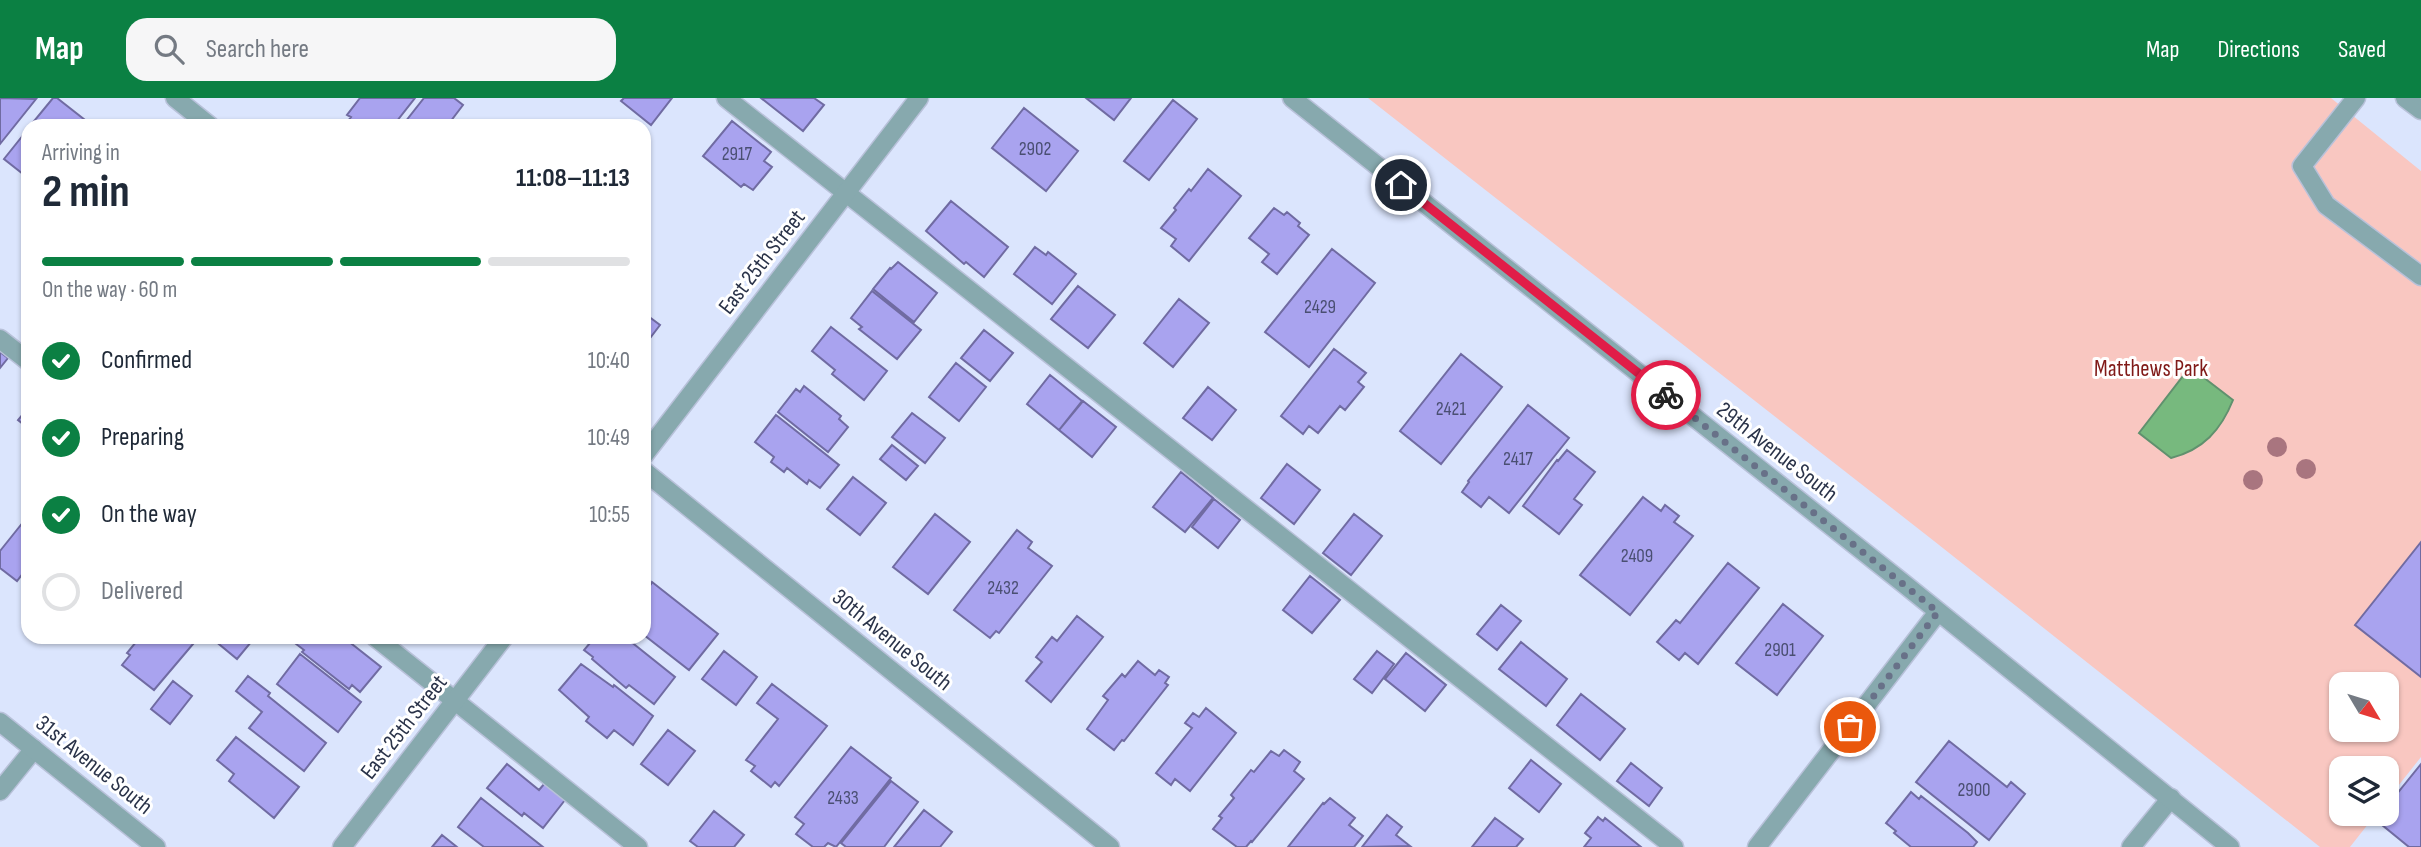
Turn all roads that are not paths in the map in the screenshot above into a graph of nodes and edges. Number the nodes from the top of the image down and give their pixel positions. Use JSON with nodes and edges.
{"nodes":[{"id":1,"x":175,"y":98,"type":"edge"},
{"id":2,"x":726,"y":98,"type":"edge"},
{"id":3,"x":919,"y":98,"type":"edge"},
{"id":4,"x":1292,"y":98,"type":"edge"},
{"id":5,"x":2356,"y":98,"type":"edge"},
{"id":6,"x":2405,"y":98,"type":"edge"},
{"id":7,"x":2421,"y":110,"type":"edge"},
{"id":8,"x":201,"y":119,"type":"edge"},
{"id":9,"x":845,"y":194,"type":"junction"},
{"id":10,"x":2421,"y":276,"type":"edge"},
{"id":11,"x":0,"y":339,"type":"edge"},
{"id":12,"x":21,"y":356,"type":"edge"},
{"id":13,"x":651,"y":446,"type":"edge"},
{"id":14,"x":651,"y":477,"type":"edge"},
{"id":15,"x":1938,"y":612,"type":"junction"},
{"id":16,"x":385,"y":644,"type":"edge"},
{"id":17,"x":499,"y":644,"type":"edge"},
{"id":18,"x":455,"y":700,"type":"junction"},
{"id":19,"x":0,"y":722,"type":"edge"},
{"id":20,"x":34,"y":749,"type":"junction"},
{"id":21,"x":0,"y":791,"type":"edge"},
{"id":22,"x":2171,"y":799,"type":"junction"},
{"id":23,"x":156,"y":847,"type":"edge"},
{"id":24,"x":342,"y":847,"type":"edge"},
{"id":25,"x":638,"y":847,"type":"edge"},
{"id":26,"x":1110,"y":847,"type":"edge"},
{"id":27,"x":1674,"y":847,"type":"edge"},
{"id":28,"x":1757,"y":847,"type":"edge"},
{"id":29,"x":2131,"y":847,"type":"edge"},
{"id":30,"x":2230,"y":847,"type":"edge"}],
"edges":[{"from":1,"to":8,"type":"street"},
{"from":2,"to":9,"type":"street"},
{"from":3,"to":9,"type":"street","name":"East 25th Street"},
{"from":4,"to":15,"type":"street","name":"29th Avenue South"},
{"from":5,"to":10,"type":"street"},
{"from":6,"to":7,"type":"street"},
{"from":9,"to":13,"type":"street","name":"East 25th Street"},
{"from":9,"to":27,"type":"street"},
{"from":11,"to":12,"type":"street"},
{"from":14,"to":26,"type":"street","name":"30th Avenue South"},
{"from":15,"to":22,"type":"street","name":"29th Avenue South"},
{"from":15,"to":28,"type":"street"},
{"from":16,"to":18,"type":"street"},
{"from":17,"to":18,"type":"street","name":"East 25th Street"},
{"from":18,"to":24,"type":"street","name":"East 25th Street"},
{"from":18,"to":25,"type":"street"},
{"from":19,"to":20,"type":"street","name":"31st Avenue South"},
{"from":20,"to":21,"type":"street"},
{"from":20,"to":23,"type":"street","name":"31st Avenue South"},
{"from":22,"to":29,"type":"street"},
{"from":22,"to":30,"type":"street","name":"29th Avenue South"}]}
